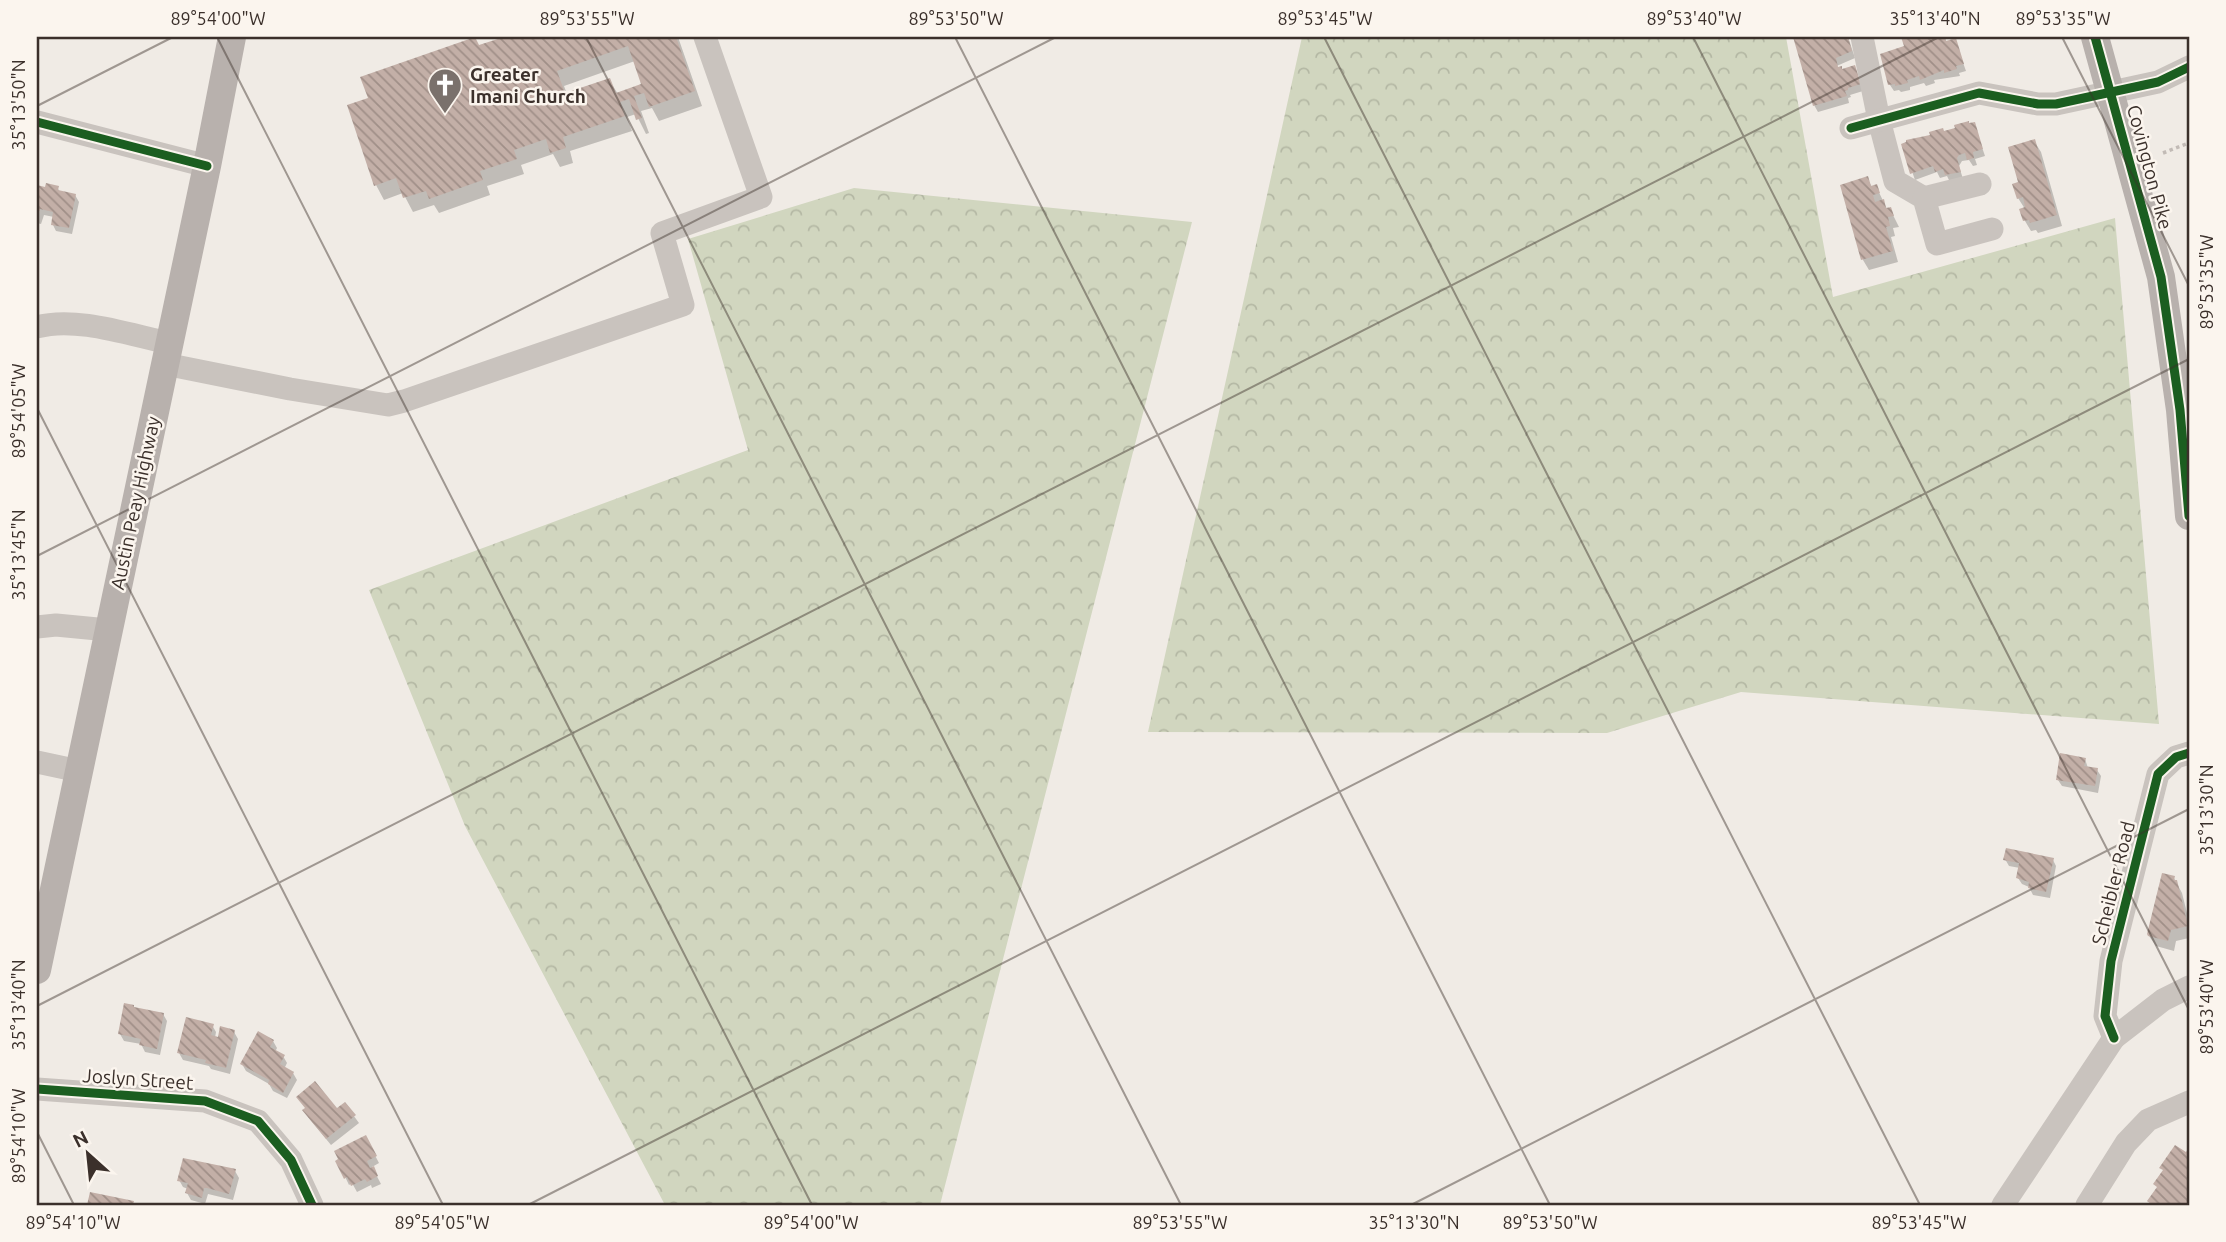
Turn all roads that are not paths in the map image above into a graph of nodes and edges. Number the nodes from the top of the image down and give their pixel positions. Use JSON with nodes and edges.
{"nodes":[{"id":1,"x":232,"y":37,"type":"edge"},
{"id":2,"x":705,"y":37,"type":"edge"},
{"id":3,"x":1862,"y":37,"type":"edge"},
{"id":4,"x":2095,"y":37,"type":"edge"},
{"id":5,"x":2189,"y":66,"type":"edge"},
{"id":6,"x":2111,"y":91,"type":"junction"},
{"id":7,"x":1879,"y":120,"type":"junction"},
{"id":8,"x":37,"y":122,"type":"edge"},
{"id":9,"x":1852,"y":128,"type":"dead end"},
{"id":10,"x":207,"y":166,"type":"junction"},
{"id":11,"x":1980,"y":184,"type":"dead end"},
{"id":12,"x":1924,"y":198,"type":"junction"},
{"id":13,"x":1992,"y":229,"type":"dead end"},
{"id":14,"x":37,"y":327,"type":"edge"},
{"id":15,"x":2180,"y":334,"type":"edge"},
{"id":16,"x":167,"y":354,"type":"junction"},
{"id":17,"x":2189,"y":516,"type":"edge"},
{"id":18,"x":37,"y":627,"type":"edge"},
{"id":19,"x":108,"y":630,"type":"junction"},
{"id":20,"x":2189,"y":753,"type":"edge"},
{"id":21,"x":37,"y":762,"type":"edge"},
{"id":22,"x":79,"y":771,"type":"junction"},
{"id":23,"x":37,"y":970,"type":"edge"},
{"id":24,"x":2189,"y":987,"type":"edge"},
{"id":25,"x":2113,"y":1038,"type":"junction"},
{"id":26,"x":37,"y":1089,"type":"edge"},
{"id":27,"x":2189,"y":1102,"type":"edge"},
{"id":28,"x":312,"y":1205,"type":"edge"},
{"id":29,"x":2003,"y":1205,"type":"edge"},
{"id":30,"x":2087,"y":1205,"type":"edge"}],
"edges":[{"from":1,"to":10,"type":"main road","name":"Austin Peay Highway"},
{"from":2,"to":16,"type":"street"},
{"from":3,"to":7,"type":"street"},
{"from":4,"to":6,"type":"main road","name":"Covington Pike"},
{"from":5,"to":6,"type":"street"},
{"from":6,"to":7,"type":"street"},
{"from":6,"to":15,"type":"main road","name":"Covington Pike"},
{"from":7,"to":9,"type":"street"},
{"from":7,"to":12,"type":"street"},
{"from":8,"to":10,"type":"street"},
{"from":10,"to":16,"type":"main road","name":"Austin Peay Highway"},
{"from":11,"to":12,"type":"street"},
{"from":12,"to":13,"type":"street"},
{"from":14,"to":16,"type":"street"},
{"from":15,"to":17,"type":"main road","name":"Covington Pike"},
{"from":16,"to":19,"type":"main road","name":"Austin Peay Highway"},
{"from":18,"to":19,"type":"street"},
{"from":19,"to":22,"type":"main road","name":"Austin Peay Highway"},
{"from":20,"to":25,"type":"street","name":"Scheibler Road"},
{"from":21,"to":22,"type":"street"},
{"from":22,"to":23,"type":"main road","name":"Austin Peay Highway"},
{"from":24,"to":25,"type":"street"},
{"from":25,"to":29,"type":"street"},
{"from":26,"to":28,"type":"street","name":"Joslyn Street"},
{"from":27,"to":30,"type":"street"}]}
